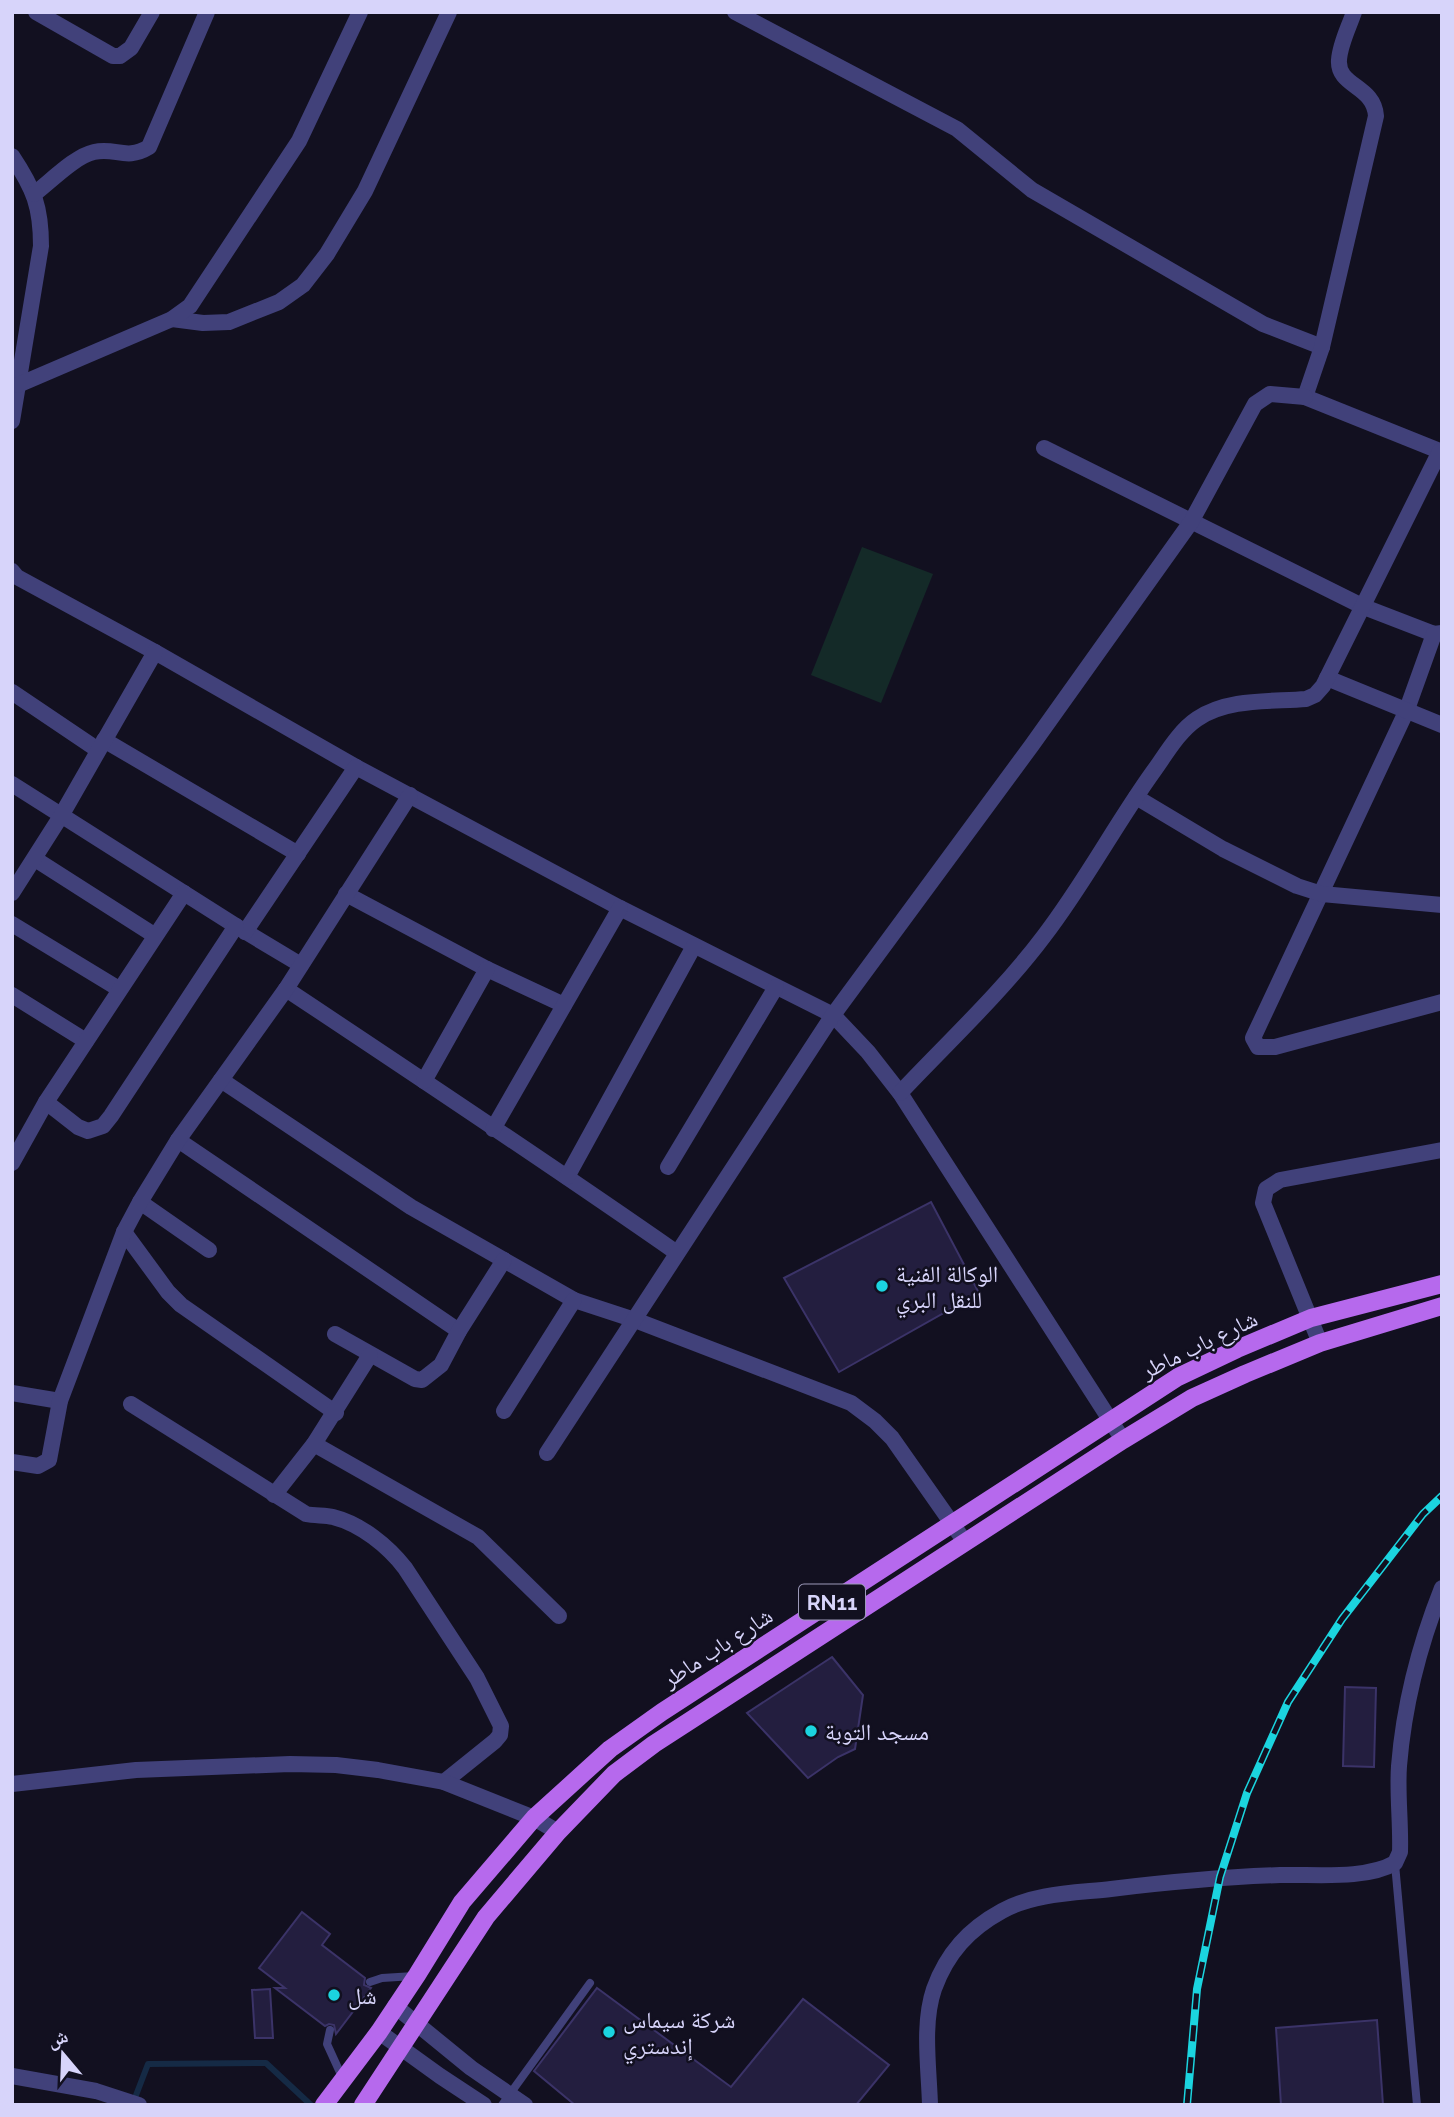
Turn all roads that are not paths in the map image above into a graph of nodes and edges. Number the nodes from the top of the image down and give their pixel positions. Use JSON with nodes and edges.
{"nodes":[{"id":1,"x":36,"y":12,"type":"edge"},
{"id":2,"x":152,"y":12,"type":"edge"},
{"id":3,"x":208,"y":12,"type":"edge"},
{"id":4,"x":360,"y":12,"type":"edge"},
{"id":5,"x":449,"y":12,"type":"edge"},
{"id":6,"x":735,"y":12,"type":"edge"},
{"id":7,"x":1354,"y":12,"type":"edge"},
{"id":8,"x":12,"y":156,"type":"edge"},
{"id":9,"x":34,"y":194,"type":"junction"},
{"id":10,"x":172,"y":318,"type":"junction"},
{"id":11,"x":1322,"y":347,"type":"junction"},
{"id":12,"x":18,"y":385,"type":"junction"},
{"id":13,"x":1305,"y":397,"type":"junction"},
{"id":14,"x":13,"y":414,"type":"edge"},
{"id":15,"x":1044,"y":448,"type":"dead end"},
{"id":16,"x":1441,"y":452,"type":"edge"},
{"id":17,"x":1191,"y":522,"type":"junction"},
{"id":18,"x":12,"y":571,"type":"edge"},
{"id":19,"x":1364,"y":607,"type":"junction"},
{"id":20,"x":1438,"y":634,"type":"edge"},
{"id":21,"x":155,"y":652,"type":"junction"},
{"id":22,"x":1327,"y":678,"type":"junction"},
{"id":23,"x":12,"y":692,"type":"edge"},
{"id":24,"x":1406,"y":712,"type":"junction"},
{"id":25,"x":1442,"y":725,"type":"edge"},
{"id":26,"x":101,"y":745,"type":"junction"},
{"id":27,"x":356,"y":767,"type":"junction"},
{"id":28,"x":12,"y":783,"type":"edge"},
{"id":29,"x":410,"y":795,"type":"junction"},
{"id":30,"x":1136,"y":797,"type":"junction"},
{"id":31,"x":61,"y":816,"type":"junction"},
{"id":32,"x":298,"y":854,"type":"junction"},
{"id":33,"x":35,"y":859,"type":"junction"},
{"id":34,"x":18,"y":872,"type":"edge"},
{"id":35,"x":12,"y":893,"type":"edge"},
{"id":36,"x":184,"y":893,"type":"junction"},
{"id":37,"x":346,"y":894,"type":"junction"},
{"id":38,"x":1322,"y":894,"type":"junction"},
{"id":39,"x":1442,"y":905,"type":"edge"},
{"id":40,"x":620,"y":908,"type":"junction"},
{"id":41,"x":12,"y":923,"type":"edge"},
{"id":42,"x":240,"y":929,"type":"junction"},
{"id":43,"x":154,"y":935,"type":"junction"},
{"id":44,"x":694,"y":946,"type":"junction"},
{"id":45,"x":301,"y":965,"type":"junction"},
{"id":46,"x":487,"y":969,"type":"junction"},
{"id":47,"x":776,"y":987,"type":"junction"},
{"id":48,"x":119,"y":989,"type":"junction"},
{"id":49,"x":286,"y":989,"type":"junction"},
{"id":50,"x":12,"y":995,"type":"edge"},
{"id":51,"x":1442,"y":1002,"type":"edge"},
{"id":52,"x":564,"y":1005,"type":"junction"},
{"id":53,"x":833,"y":1015,"type":"junction"},
{"id":54,"x":86,"y":1041,"type":"junction"},
{"id":55,"x":221,"y":1080,"type":"junction"},
{"id":56,"x":424,"y":1081,"type":"junction"},
{"id":57,"x":900,"y":1093,"type":"junction"},
{"id":58,"x":46,"y":1102,"type":"junction"},
{"id":59,"x":493,"y":1129,"type":"junction"},
{"id":60,"x":178,"y":1140,"type":"junction"},
{"id":61,"x":1442,"y":1150,"type":"edge"},
{"id":62,"x":12,"y":1163,"type":"edge"},
{"id":63,"x":668,"y":1167,"type":"dead end"},
{"id":64,"x":567,"y":1177,"type":"junction"},
{"id":65,"x":140,"y":1202,"type":"junction"},
{"id":66,"x":124,"y":1232,"type":"junction"},
{"id":67,"x":209,"y":1250,"type":"dead end"},
{"id":68,"x":677,"y":1253,"type":"junction"},
{"id":69,"x":504,"y":1260,"type":"junction"},
{"id":70,"x":1442,"y":1284,"type":"edge"},
{"id":71,"x":575,"y":1300,"type":"junction"},
{"id":72,"x":1442,"y":1306,"type":"edge"},
{"id":73,"x":1311,"y":1318,"type":"junction"},
{"id":74,"x":635,"y":1320,"type":"junction"},
{"id":75,"x":459,"y":1331,"type":"junction"},
{"id":76,"x":335,"y":1334,"type":"dead end"},
{"id":77,"x":1320,"y":1343,"type":"junction"},
{"id":78,"x":370,"y":1355,"type":"junction"},
{"id":79,"x":12,"y":1393,"type":"edge"},
{"id":80,"x":60,"y":1401,"type":"junction"},
{"id":81,"x":131,"y":1404,"type":"dead end"},
{"id":82,"x":504,"y":1410,"type":"dead end"},
{"id":83,"x":336,"y":1413,"type":"junction"},
{"id":84,"x":1109,"y":1420,"type":"junction"},
{"id":85,"x":1123,"y":1440,"type":"junction"},
{"id":86,"x":314,"y":1444,"type":"junction"},
{"id":87,"x":547,"y":1453,"type":"dead end"},
{"id":88,"x":12,"y":1462,"type":"edge"},
{"id":89,"x":274,"y":1495,"type":"junction"},
{"id":90,"x":953,"y":1524,"type":"junction"},
{"id":91,"x":965,"y":1542,"type":"junction"},
{"id":92,"x":1442,"y":1588,"type":"edge"},
{"id":93,"x":559,"y":1616,"type":"dead end"},
{"id":94,"x":444,"y":1782,"type":"junction"},
{"id":95,"x":12,"y":1784,"type":"edge"},
{"id":96,"x":534,"y":1818,"type":"junction"},
{"id":97,"x":558,"y":1832,"type":"junction"},
{"id":98,"x":1395,"y":1863,"type":"junction"},
{"id":99,"x":417,"y":1975,"type":"junction"},
{"id":100,"x":370,"y":1982,"type":"dead end"},
{"id":101,"x":590,"y":1983,"type":"dead end"},
{"id":102,"x":395,"y":2006,"type":"junction"},
{"id":103,"x":418,"y":2023,"type":"junction"},
{"id":104,"x":330,"y":2030,"type":"dead end"},
{"id":105,"x":379,"y":2032,"type":"junction"},
{"id":106,"x":400,"y":2048,"type":"junction"},
{"id":107,"x":471,"y":2068,"type":"junction"},
{"id":108,"x":12,"y":2076,"type":"edge"},
{"id":109,"x":343,"y":2079,"type":"junction"},
{"id":110,"x":458,"y":2089,"type":"junction"},
{"id":111,"x":505,"y":2099,"type":"edge"},
{"id":112,"x":365,"y":2103,"type":"edge"},
{"id":113,"x":139,"y":2105,"type":"edge"},
{"id":114,"x":324,"y":2105,"type":"edge"},
{"id":115,"x":484,"y":2105,"type":"edge"},
{"id":116,"x":525,"y":2105,"type":"edge"},
{"id":117,"x":930,"y":2105,"type":"edge"},
{"id":118,"x":1417,"y":2105,"type":"edge"}],
"edges":[{"from":1,"to":2,"type":"street"},
{"from":3,"to":9,"type":"street"},
{"from":4,"to":10,"type":"street"},
{"from":5,"to":10,"type":"street"},
{"from":6,"to":11,"type":"street"},
{"from":7,"to":11,"type":"street"},
{"from":8,"to":9,"type":"street"},
{"from":9,"to":12,"type":"street"},
{"from":10,"to":12,"type":"street"},
{"from":11,"to":13,"type":"street"},
{"from":12,"to":14,"type":"street"},
{"from":13,"to":16,"type":"street"},
{"from":13,"to":17,"type":"street"},
{"from":15,"to":17,"type":"street"},
{"from":16,"to":19,"type":"street"},
{"from":17,"to":19,"type":"street"},
{"from":17,"to":53,"type":"street"},
{"from":18,"to":21,"type":"street"},
{"from":19,"to":20,"type":"street"},
{"from":19,"to":22,"type":"street"},
{"from":20,"to":24,"type":"street"},
{"from":21,"to":26,"type":"street"},
{"from":21,"to":27,"type":"street"},
{"from":22,"to":24,"type":"street"},
{"from":22,"to":30,"type":"street"},
{"from":23,"to":26,"type":"street"},
{"from":24,"to":25,"type":"street"},
{"from":24,"to":38,"type":"street"},
{"from":26,"to":31,"type":"street"},
{"from":26,"to":32,"type":"street"},
{"from":27,"to":29,"type":"street"},
{"from":27,"to":32,"type":"street"},
{"from":28,"to":31,"type":"street"},
{"from":29,"to":37,"type":"street"},
{"from":29,"to":40,"type":"street"},
{"from":30,"to":38,"type":"street"},
{"from":30,"to":57,"type":"street"},
{"from":31,"to":33,"type":"street"},
{"from":31,"to":36,"type":"street"},
{"from":32,"to":42,"type":"street"},
{"from":33,"to":34,"type":"street"},
{"from":33,"to":43,"type":"street"},
{"from":34,"to":35,"type":"street"},
{"from":36,"to":42,"type":"street"},
{"from":36,"to":43,"type":"street"},
{"from":37,"to":45,"type":"street"},
{"from":37,"to":46,"type":"street"},
{"from":38,"to":39,"type":"street"},
{"from":38,"to":51,"type":"street"},
{"from":40,"to":44,"type":"street"},
{"from":40,"to":52,"type":"street"},
{"from":41,"to":48,"type":"street"},
{"from":42,"to":45,"type":"street"},
{"from":42,"to":58,"type":"street"},
{"from":43,"to":48,"type":"street"},
{"from":44,"to":47,"type":"street"},
{"from":44,"to":64,"type":"street"},
{"from":45,"to":49,"type":"street"},
{"from":46,"to":52,"type":"street"},
{"from":46,"to":56,"type":"street"},
{"from":47,"to":53,"type":"street"},
{"from":47,"to":63,"type":"street"},
{"from":48,"to":54,"type":"street"},
{"from":49,"to":55,"type":"street"},
{"from":49,"to":56,"type":"street"},
{"from":50,"to":54,"type":"street"},
{"from":52,"to":59,"type":"street"},
{"from":53,"to":57,"type":"street"},
{"from":53,"to":68,"type":"street"},
{"from":54,"to":58,"type":"street"},
{"from":55,"to":60,"type":"street"},
{"from":55,"to":69,"type":"street"},
{"from":56,"to":59,"type":"street"},
{"from":57,"to":84,"type":"street"},
{"from":58,"to":62,"type":"street"},
{"from":59,"to":64,"type":"street"},
{"from":60,"to":65,"type":"street"},
{"from":60,"to":75,"type":"street"},
{"from":61,"to":73,"type":"street"},
{"from":64,"to":68,"type":"street"},
{"from":65,"to":66,"type":"street"},
{"from":65,"to":67,"type":"street"},
{"from":66,"to":80,"type":"street"},
{"from":66,"to":83,"type":"street"},
{"from":68,"to":74,"type":"street"},
{"from":69,"to":71,"type":"street"},
{"from":69,"to":75,"type":"street"},
{"from":70,"to":73,"type":"main road","name":"شارع باب ماطر","number":"RN11"},
{"from":71,"to":74,"type":"street"},
{"from":71,"to":82,"type":"street"},
{"from":72,"to":77,"type":"main road","name":"شارع باب ماطر","number":"RN11"},
{"from":73,"to":77,"type":"street"},
{"from":73,"to":84,"type":"main road","name":"شارع باب ماطر","number":"RN11"},
{"from":74,"to":87,"type":"street"},
{"from":74,"to":90,"type":"street"},
{"from":75,"to":78,"type":"street"},
{"from":76,"to":78,"type":"street"},
{"from":77,"to":85,"type":"main road","name":"شارع باب ماطر","number":"RN11"},
{"from":78,"to":83,"type":"street"},
{"from":79,"to":80,"type":"street"},
{"from":80,"to":88,"type":"street"},
{"from":81,"to":89,"type":"street"},
{"from":83,"to":86,"type":"street"},
{"from":84,"to":85,"type":"street"},
{"from":84,"to":90,"type":"main road","name":"شارع باب ماطر","number":"RN11"},
{"from":85,"to":91,"type":"main road","name":"شارع باب ماطر","number":"RN11"},
{"from":86,"to":89,"type":"street"},
{"from":86,"to":93,"type":"street"},
{"from":89,"to":94,"type":"street"},
{"from":90,"to":91,"type":"street"},
{"from":90,"to":96,"type":"main road","name":"شارع باب ماطر","number":"RN11"},
{"from":91,"to":97,"type":"main road","name":"شارع باب ماطر","number":"RN11"},
{"from":92,"to":98,"type":"street"},
{"from":94,"to":95,"type":"street"},
{"from":94,"to":96,"type":"street"},
{"from":96,"to":97,"type":"street"},
{"from":96,"to":99,"type":"main road","name":"شارع باب ماطر","number":"RN11"},
{"from":97,"to":103,"type":"main road","name":"شارع باب ماطر","number":"RN11"},
{"from":98,"to":117,"type":"street"},
{"from":98,"to":118,"type":"lane"},
{"from":99,"to":100,"type":"lane"},
{"from":99,"to":102,"type":"main road","name":"شارع باب ماطر","number":"RN11"},
{"from":101,"to":111,"type":"lane"},
{"from":102,"to":103,"type":"street"},
{"from":102,"to":105,"type":"main road","name":"شارع باب ماطر","number":"RN11"},
{"from":103,"to":106,"type":"main road","name":"شارع باب ماطر","number":"RN11"},
{"from":103,"to":107,"type":"street"},
{"from":104,"to":109,"type":"lane"},
{"from":105,"to":106,"type":"street"},
{"from":105,"to":109,"type":"main road","name":"شارع باب ماطر","number":"RN11"},
{"from":106,"to":110,"type":"street"},
{"from":106,"to":112,"type":"main road","name":"شارع باب ماطر","number":"RN11"},
{"from":107,"to":110,"type":"street"},
{"from":107,"to":111,"type":"street"},
{"from":108,"to":113,"type":"street"},
{"from":109,"to":114,"type":"main road","name":"شارع باب ماطر","number":"RN11"},
{"from":110,"to":115,"type":"street"},
{"from":111,"to":116,"type":"street"}]}
